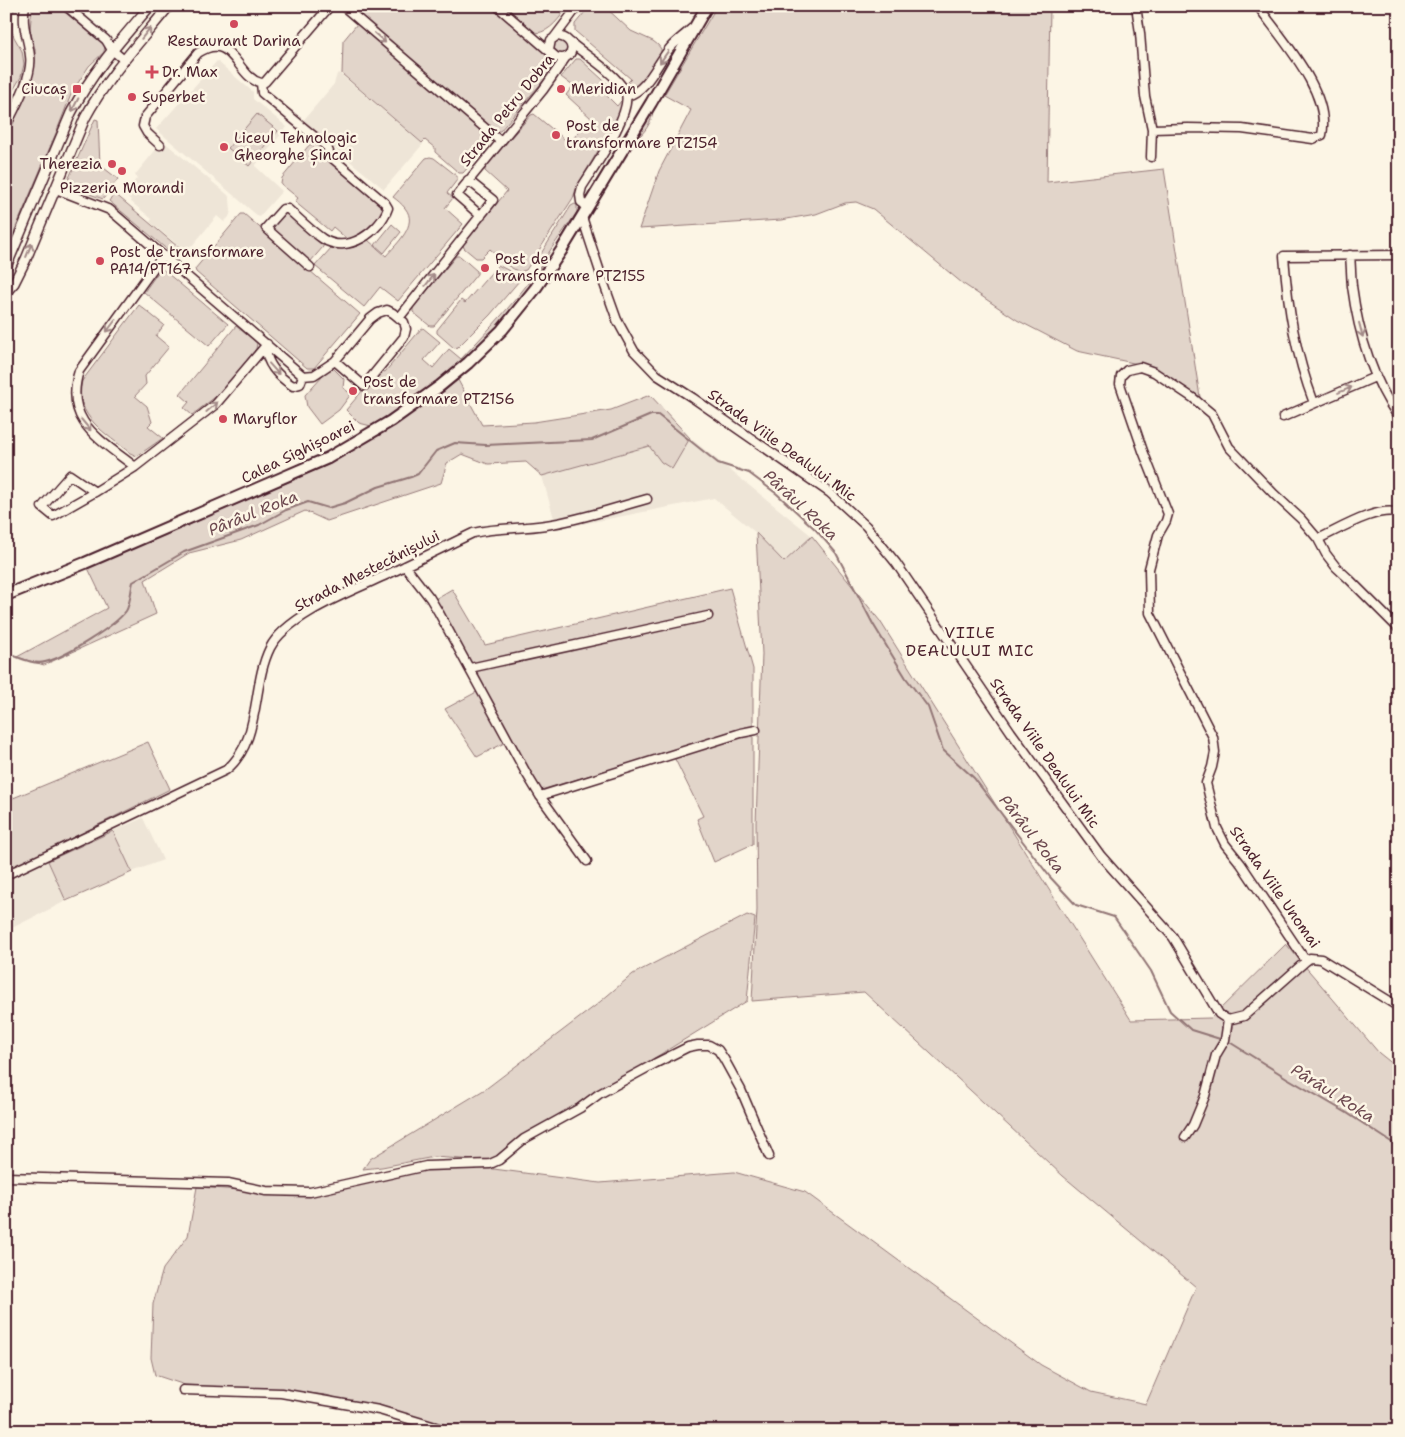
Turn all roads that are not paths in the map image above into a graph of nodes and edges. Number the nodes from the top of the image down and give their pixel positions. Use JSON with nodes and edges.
{"nodes":[{"id":1,"x":25,"y":6,"type":"edge"},
{"id":2,"x":66,"y":6,"type":"edge"},
{"id":3,"x":150,"y":6,"type":"edge"},
{"id":4,"x":169,"y":6,"type":"edge"},
{"id":5,"x":343,"y":6,"type":"edge"},
{"id":6,"x":497,"y":6,"type":"edge"},
{"id":7,"x":578,"y":6,"type":"edge"},
{"id":8,"x":707,"y":6,"type":"edge"},
{"id":9,"x":1136,"y":6,"type":"edge"},
{"id":10,"x":1258,"y":6,"type":"edge"},
{"id":11,"x":328,"y":7,"type":"edge"},
{"id":12,"x":697,"y":22,"type":"junction"},
{"id":13,"x":554,"y":38,"type":"junction"},
{"id":14,"x":571,"y":43,"type":"junction"},
{"id":15,"x":112,"y":50,"type":"junction"},
{"id":16,"x":549,"y":50,"type":"junction"},
{"id":17,"x":566,"y":57,"type":"junction"},
{"id":18,"x":124,"y":60,"type":"junction"},
{"id":19,"x":261,"y":83,"type":"junction"},
{"id":20,"x":627,"y":96,"type":"junction"},
{"id":21,"x":6,"y":126,"type":"edge"},
{"id":22,"x":1152,"y":129,"type":"junction"},
{"id":23,"x":500,"y":141,"type":"junction"},
{"id":24,"x":160,"y":145,"type":"dead end"},
{"id":25,"x":1151,"y":156,"type":"dead end"},
{"id":26,"x":468,"y":180,"type":"junction"},
{"id":27,"x":42,"y":183,"type":"junction"},
{"id":28,"x":55,"y":188,"type":"junction"},
{"id":29,"x":588,"y":207,"type":"junction"},
{"id":30,"x":481,"y":216,"type":"junction"},
{"id":31,"x":582,"y":217,"type":"junction"},
{"id":32,"x":1350,"y":255,"type":"junction"},
{"id":33,"x":1399,"y":255,"type":"edge"},
{"id":34,"x":164,"y":256,"type":"junction"},
{"id":35,"x":6,"y":267,"type":"edge"},
{"id":36,"x":310,"y":267,"type":"dead end"},
{"id":37,"x":6,"y":292,"type":"edge"},
{"id":38,"x":399,"y":318,"type":"junction"},
{"id":39,"x":267,"y":344,"type":"junction"},
{"id":40,"x":335,"y":361,"type":"junction"},
{"id":41,"x":303,"y":376,"type":"junction"},
{"id":42,"x":1375,"y":377,"type":"junction"},
{"id":43,"x":1314,"y":403,"type":"junction"},
{"id":44,"x":1283,"y":417,"type":"dead end"},
{"id":45,"x":1399,"y":418,"type":"edge"},
{"id":46,"x":135,"y":467,"type":"junction"},
{"id":47,"x":95,"y":492,"type":"junction"},
{"id":48,"x":647,"y":499,"type":"dead end"},
{"id":49,"x":1399,"y":513,"type":"edge"},
{"id":50,"x":1318,"y":539,"type":"junction"},
{"id":51,"x":405,"y":566,"type":"junction"},
{"id":52,"x":6,"y":595,"type":"edge"},
{"id":53,"x":708,"y":616,"type":"dead end"},
{"id":54,"x":1399,"y":629,"type":"edge"},
{"id":55,"x":470,"y":668,"type":"junction"},
{"id":56,"x":756,"y":730,"type":"dead end"},
{"id":57,"x":540,"y":796,"type":"junction"},
{"id":58,"x":587,"y":861,"type":"dead end"},
{"id":59,"x":6,"y":875,"type":"edge"},
{"id":60,"x":1306,"y":961,"type":"junction"},
{"id":61,"x":1399,"y":1007,"type":"edge"},
{"id":62,"x":1228,"y":1020,"type":"junction"},
{"id":63,"x":1185,"y":1137,"type":"dead end"},
{"id":64,"x":769,"y":1156,"type":"dead end"},
{"id":65,"x":6,"y":1177,"type":"edge"},
{"id":66,"x":182,"y":1390,"type":"dead end"},
{"id":67,"x":449,"y":1431,"type":"edge"}],
"edges":[{"from":1,"to":21,"type":"street"},
{"from":2,"to":15,"type":"street"},
{"from":3,"to":15,"type":"street"},
{"from":18,"to":4,"type":"street","one_way":true},
{"from":5,"to":23,"type":"street","one_way":true},
{"from":6,"to":16,"type":"street"},
{"from":7,"to":13,"type":"street"},
{"from":8,"to":12,"type":"main road","name":"Calea Sighișoarei"},
{"from":9,"to":22,"type":"street"},
{"from":10,"to":22,"type":"street"},
{"from":11,"to":19,"type":"street"},
{"from":12,"to":20,"type":"street","one_way":true},
{"from":12,"to":29,"type":"main road","name":"Calea Sighișoarei"},
{"from":13,"to":14,"type":"street"},
{"from":13,"to":16,"type":"street"},
{"from":14,"to":17,"type":"street"},
{"from":14,"to":20,"type":"street"},
{"from":15,"to":18,"type":"street"},
{"from":15,"to":27,"type":"street","one_way":true},
{"from":16,"to":17,"type":"street"},
{"from":17,"to":23,"type":"street","name":"Strada Petru Dobra"},
{"from":18,"to":28,"type":"street"},
{"from":19,"to":24,"type":"street"},
{"from":19,"to":36,"type":"street"},
{"from":20,"to":29,"type":"street"},
{"from":22,"to":25,"type":"street"},
{"from":23,"to":26,"type":"street","name":"Strada Petru Dobra"},
{"from":26,"to":30,"type":"street","name":"Strada Petru Dobra"},
{"from":26,"to":30,"type":"street","name":"Strada Petru Dobra"},
{"from":27,"to":28,"type":"street"},
{"from":27,"to":28,"type":"street"},
{"from":27,"to":35,"type":"street"},
{"from":28,"to":34,"type":"street"},
{"from":37,"to":28,"type":"street","one_way":true},
{"from":29,"to":31,"type":"main road","name":"Calea Sighișoarei"},
{"from":38,"to":30,"type":"street","name":"Strada Petru Dobra","one_way":true},
{"from":31,"to":52,"type":"main road","name":"Calea Sighișoarei"},
{"from":31,"to":62,"type":"street","name":"Strada Viile Dealului Mic"},
{"from":32,"to":33,"type":"street"},
{"from":32,"to":42,"type":"street","one_way":true},
{"from":32,"to":43,"type":"street"},
{"from":34,"to":39,"type":"street"},
{"from":34,"to":46,"type":"street","one_way":true},
{"from":38,"to":40,"type":"street"},
{"from":38,"to":40,"type":"street"},
{"from":39,"to":41,"type":"street"},
{"from":39,"to":41,"type":"street","one_way":true},
{"from":46,"to":39,"type":"street","one_way":true},
{"from":40,"to":41,"type":"street"},
{"from":43,"to":42,"type":"street","one_way":true},
{"from":42,"to":45,"type":"street"},
{"from":43,"to":44,"type":"street"},
{"from":46,"to":47,"type":"street"},
{"from":47,"to":47,"type":"street"},
{"from":48,"to":51,"type":"street","name":"Strada Mestecănișului"},
{"from":49,"to":50,"type":"street"},
{"from":50,"to":54,"type":"street"},
{"from":50,"to":60,"type":"street","name":"Strada Viile Unomai"},
{"from":51,"to":55,"type":"street"},
{"from":51,"to":59,"type":"street","name":"Strada Mestecănișului"},
{"from":53,"to":55,"type":"street"},
{"from":55,"to":57,"type":"street"},
{"from":56,"to":57,"type":"street"},
{"from":57,"to":58,"type":"street"},
{"from":60,"to":61,"type":"street","name":"Strada Viile Unomai"},
{"from":60,"to":62,"type":"street"},
{"from":62,"to":63,"type":"street"},
{"from":64,"to":65,"type":"street"},
{"from":66,"to":67,"type":"street"}]}
